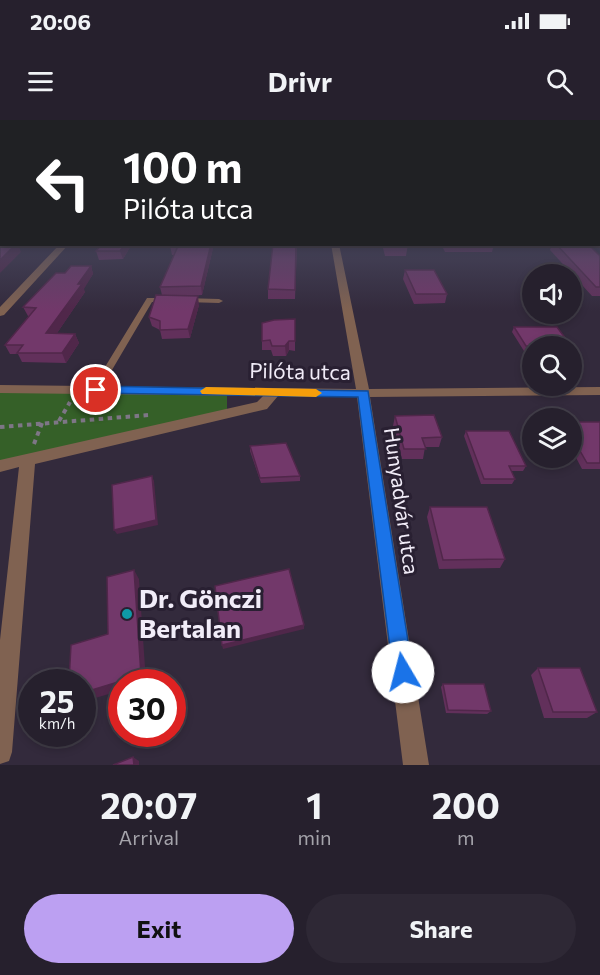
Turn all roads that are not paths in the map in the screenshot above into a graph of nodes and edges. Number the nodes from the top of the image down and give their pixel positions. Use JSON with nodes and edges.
{"nodes":[{"id":1,"x":58,"y":251,"type":"edge"},
{"id":2,"x":336,"y":251,"type":"edge"},
{"id":3,"x":219,"y":301,"type":"dead end"},
{"id":4,"x":0,"y":313,"type":"edge"},
{"id":5,"x":0,"y":389,"type":"edge"},
{"id":6,"x":96,"y":390,"type":"junction"},
{"id":7,"x":600,"y":391,"type":"edge"},
{"id":8,"x":274,"y":392,"type":"junction"},
{"id":9,"x":363,"y":393,"type":"junction"},
{"id":10,"x":28,"y":459,"type":"junction"},
{"id":11,"x":0,"y":466,"type":"edge"},
{"id":12,"x":0,"y":752,"type":"edge"},
{"id":13,"x":416,"y":765,"type":"edge"}],
"edges":[{"from":1,"to":4,"type":"street"},
{"from":2,"to":9,"type":"street","name":"Hunyadvár utca"},
{"from":3,"to":6,"type":"lane"},
{"from":5,"to":6,"type":"street","name":"Pilóta utca"},
{"from":6,"to":8,"type":"street","name":"Pilóta utca"},
{"from":7,"to":9,"type":"street","name":"Pilóta utca"},
{"from":8,"to":9,"type":"street","name":"Pilóta utca"},
{"from":8,"to":10,"type":"street"},
{"from":9,"to":13,"type":"street","name":"Hunyadvár utca"},
{"from":10,"to":11,"type":"street"},
{"from":10,"to":12,"type":"street"}]}
